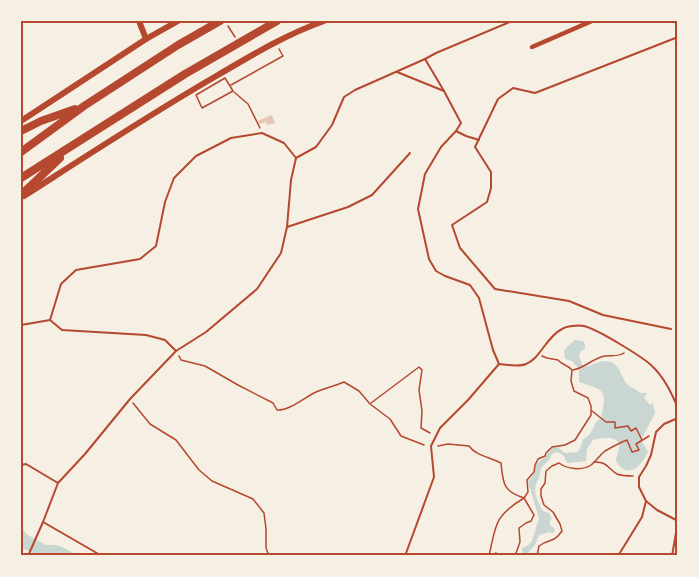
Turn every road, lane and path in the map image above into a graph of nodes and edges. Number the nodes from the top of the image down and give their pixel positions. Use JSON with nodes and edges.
{"nodes":[{"id":1,"x":139,"y":21,"type":"edge"},
{"id":2,"x":178,"y":21,"type":"edge"},
{"id":3,"x":220,"y":21,"type":"edge"},
{"id":4,"x":277,"y":21,"type":"edge"},
{"id":5,"x":324,"y":21,"type":"edge"},
{"id":6,"x":512,"y":21,"type":"edge"},
{"id":7,"x":592,"y":21,"type":"edge"},
{"id":8,"x":678,"y":37,"type":"edge"},
{"id":9,"x":146,"y":39,"type":"junction"},
{"id":10,"x":276,"y":43,"type":"junction"},
{"id":11,"x":532,"y":47,"type":"dead end"},
{"id":12,"x":425,"y":59,"type":"junction"},
{"id":13,"x":397,"y":72,"type":"junction"},
{"id":14,"x":230,"y":85,"type":"junction"},
{"id":15,"x":233,"y":91,"type":"junction"},
{"id":16,"x":444,"y":91,"type":"junction"},
{"id":17,"x":84,"y":106,"type":"junction"},
{"id":18,"x":21,"y":121,"type":"edge"},
{"id":19,"x":21,"y":131,"type":"edge"},
{"id":20,"x":456,"y":131,"type":"junction"},
{"id":21,"x":262,"y":133,"type":"junction"},
{"id":22,"x":479,"y":140,"type":"junction"},
{"id":23,"x":75,"y":143,"type":"junction"},
{"id":24,"x":21,"y":152,"type":"edge"},
{"id":25,"x":410,"y":153,"type":"dead end"},
{"id":26,"x":296,"y":158,"type":"junction"},
{"id":27,"x":21,"y":178,"type":"edge"},
{"id":28,"x":21,"y":196,"type":"edge"},
{"id":29,"x":287,"y":227,"type":"junction"},
{"id":30,"x":50,"y":320,"type":"junction"},
{"id":31,"x":21,"y":325,"type":"edge"},
{"id":32,"x":671,"y":328,"type":"dead end"},
{"id":33,"x":629,"y":350,"type":"junction"},
{"id":34,"x":176,"y":351,"type":"junction"},
{"id":35,"x":539,"y":354,"type":"junction"},
{"id":36,"x":499,"y":364,"type":"junction"},
{"id":37,"x":572,"y":370,"type":"junction"},
{"id":38,"x":344,"y":382,"type":"dead end"},
{"id":39,"x":130,"y":399,"type":"junction"},
{"id":40,"x":370,"y":404,"type":"dead end"},
{"id":41,"x":678,"y":408,"type":"edge"},
{"id":42,"x":591,"y":411,"type":"junction"},
{"id":43,"x":678,"y":418,"type":"edge"},
{"id":44,"x":436,"y":436,"type":"junction"},
{"id":45,"x":593,"y":462,"type":"junction"},
{"id":46,"x":21,"y":465,"type":"edge"},
{"id":47,"x":639,"y":477,"type":"junction"},
{"id":48,"x":58,"y":483,"type":"junction"},
{"id":49,"x":524,"y":498,"type":"junction"},
{"id":50,"x":646,"y":501,"type":"junction"},
{"id":51,"x":678,"y":521,"type":"edge"},
{"id":52,"x":44,"y":522,"type":"junction"},
{"id":53,"x":485,"y":554,"type":"dead end"},
{"id":54,"x":490,"y":555,"type":"edge"},
{"id":55,"x":28,"y":556,"type":"edge"},
{"id":56,"x":102,"y":556,"type":"edge"},
{"id":57,"x":269,"y":556,"type":"edge"},
{"id":58,"x":405,"y":556,"type":"edge"},
{"id":59,"x":500,"y":556,"type":"edge"},
{"id":60,"x":515,"y":556,"type":"edge"},
{"id":61,"x":537,"y":556,"type":"edge"},
{"id":62,"x":618,"y":556,"type":"edge"},
{"id":63,"x":672,"y":556,"type":"edge"}],
"edges":[{"from":1,"to":9,"type":"street"},
{"from":2,"to":9,"type":"street"},
{"from":3,"to":17,"type":"highway"},
{"from":4,"to":23,"type":"highway"},
{"from":5,"to":10,"type":"street"},
{"from":6,"to":12,"type":"lane"},
{"from":7,"to":11,"type":"street"},
{"from":8,"to":22,"type":"lane"},
{"from":9,"to":18,"type":"street"},
{"from":10,"to":14,"type":"path"},
{"from":10,"to":28,"type":"street"},
{"from":12,"to":13,"type":"lane"},
{"from":12,"to":16,"type":"lane"},
{"from":13,"to":16,"type":"lane"},
{"from":13,"to":26,"type":"lane"},
{"from":14,"to":15,"type":"path"},
{"from":14,"to":15,"type":"path"},
{"from":15,"to":21,"type":"path"},
{"from":16,"to":20,"type":"lane"},
{"from":17,"to":19,"type":"highway"},
{"from":17,"to":24,"type":"highway"},
{"from":20,"to":22,"type":"lane"},
{"from":20,"to":36,"type":"lane"},
{"from":21,"to":26,"type":"lane"},
{"from":21,"to":30,"type":"lane"},
{"from":22,"to":32,"type":"lane"},
{"from":23,"to":27,"type":"highway"},
{"from":23,"to":28,"type":"highway"},
{"from":25,"to":29,"type":"lane"},
{"from":26,"to":29,"type":"lane"},
{"from":29,"to":34,"type":"lane"},
{"from":30,"to":31,"type":"lane"},
{"from":30,"to":34,"type":"lane"},
{"from":33,"to":35,"type":"lane"},
{"from":33,"to":37,"type":"path"},
{"from":33,"to":41,"type":"lane"},
{"from":34,"to":38,"type":"path"},
{"from":34,"to":39,"type":"lane"},
{"from":35,"to":36,"type":"lane"},
{"from":35,"to":37,"type":"path"},
{"from":36,"to":44,"type":"lane"},
{"from":37,"to":42,"type":"path"},
{"from":39,"to":48,"type":"lane"},
{"from":39,"to":57,"type":"path"},
{"from":40,"to":44,"type":"path"},
{"from":42,"to":45,"type":"path"},
{"from":42,"to":49,"type":"path"},
{"from":43,"to":47,"type":"lane"},
{"from":44,"to":58,"type":"lane"},
{"from":45,"to":47,"type":"path"},
{"from":45,"to":61,"type":"path"},
{"from":46,"to":48,"type":"lane"},
{"from":47,"to":50,"type":"lane"},
{"from":48,"to":52,"type":"lane"},
{"from":49,"to":54,"type":"path"},
{"from":49,"to":60,"type":"path"},
{"from":50,"to":51,"type":"lane"},
{"from":50,"to":62,"type":"lane"},
{"from":51,"to":63,"type":"lane"},
{"from":52,"to":55,"type":"lane"},
{"from":52,"to":56,"type":"lane"},
{"from":53,"to":54,"type":"path"},
{"from":54,"to":59,"type":"path"}]}
